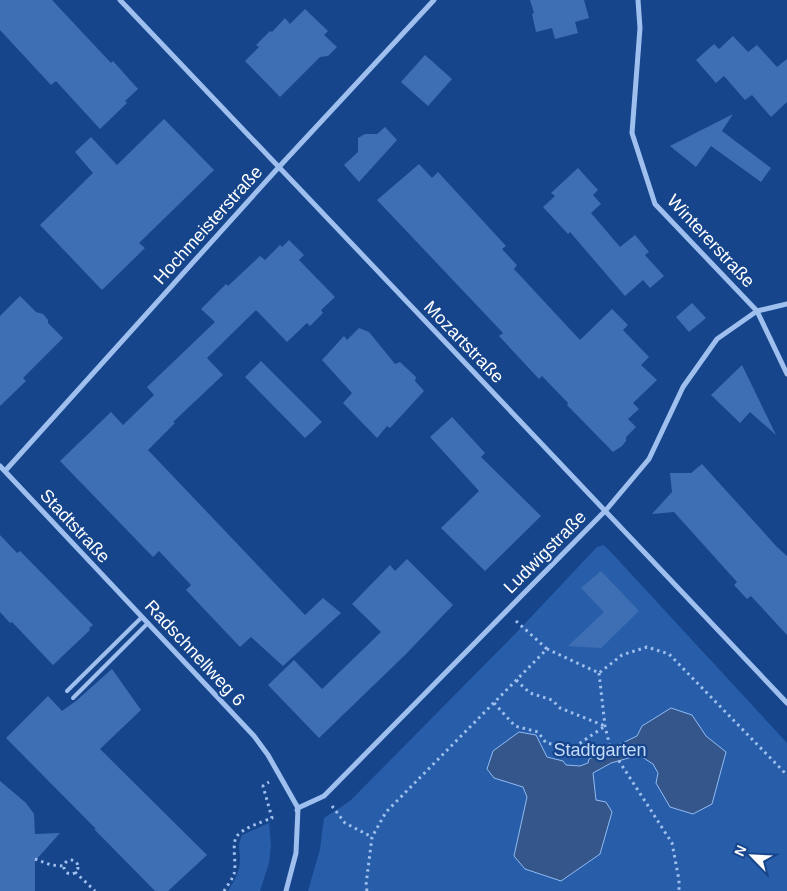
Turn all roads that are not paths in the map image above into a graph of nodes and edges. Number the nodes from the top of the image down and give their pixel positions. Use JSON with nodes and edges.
{"nodes":[{"id":1,"x":120,"y":0,"type":"edge"},
{"id":2,"x":434,"y":0,"type":"edge"},
{"id":3,"x":638,"y":0,"type":"edge"},
{"id":4,"x":278,"y":168,"type":"junction"},
{"id":5,"x":787,"y":304,"type":"edge"},
{"id":6,"x":757,"y":312,"type":"junction"},
{"id":7,"x":787,"y":374,"type":"edge"},
{"id":8,"x":0,"y":466,"type":"edge"},
{"id":9,"x":5,"y":471,"type":"junction"},
{"id":10,"x":606,"y":510,"type":"junction"},
{"id":11,"x":129,"y":605,"type":"dead end"},
{"id":12,"x":142,"y":617,"type":"dead end"},
{"id":13,"x":148,"y":623,"type":"junction"},
{"id":14,"x":67,"y":691,"type":"dead end"},
{"id":15,"x":74,"y":698,"type":"dead end"},
{"id":16,"x":787,"y":703,"type":"edge"},
{"id":17,"x":298,"y":808,"type":"junction"},
{"id":18,"x":286,"y":891,"type":"edge"}],
"edges":[{"from":1,"to":4,"type":"street","name":"Mozartstraße"},
{"from":2,"to":4,"type":"street","name":"Hochmeisterstraße"},
{"from":3,"to":6,"type":"street","name":"Wintererstraße"},
{"from":4,"to":9,"type":"street","name":"Hochmeisterstraße"},
{"from":4,"to":10,"type":"street","name":"Mozartstraße"},
{"from":5,"to":6,"type":"street","name":"Ludwigstraße"},
{"from":6,"to":7,"type":"street","name":"Wintererstraße"},
{"from":6,"to":10,"type":"street","name":"Ludwigstraße"},
{"from":8,"to":9,"type":"street","name":"Radschnellweg 6"},
{"from":9,"to":11,"type":"street","name":"Stadtstraße"},
{"from":9,"to":13,"type":"street","name":"Radschnellweg 6"},
{"from":10,"to":16,"type":"street","name":"Mozartstraße"},
{"from":10,"to":17,"type":"street","name":"Ludwigstraße"},
{"from":12,"to":14,"type":"lane"},
{"from":13,"to":15,"type":"lane"},
{"from":13,"to":17,"type":"street","name":"Radschnellweg 6"},
{"from":17,"to":18,"type":"street"}]}
